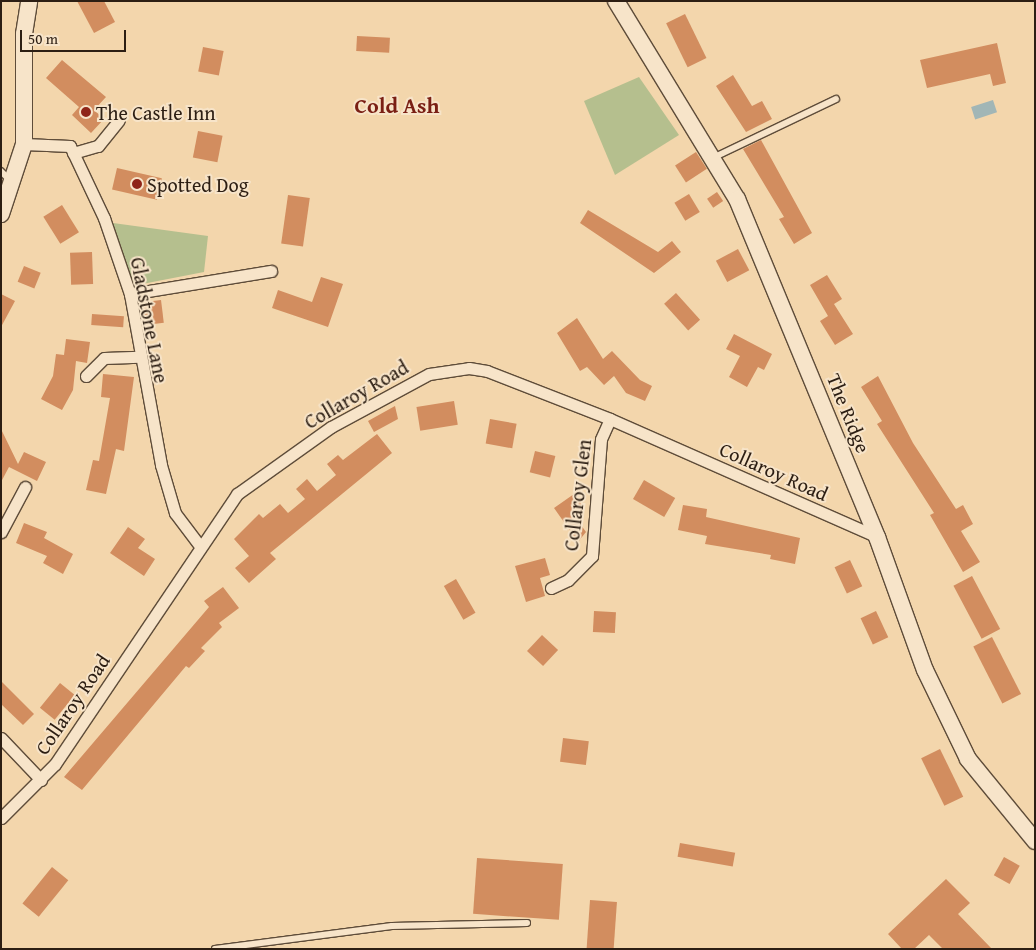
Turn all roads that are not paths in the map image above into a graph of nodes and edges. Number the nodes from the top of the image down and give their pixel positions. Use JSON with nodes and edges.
{"nodes":[{"id":1,"x":29,"y":1,"type":"edge"},
{"id":2,"x":616,"y":1,"type":"edge"},
{"id":3,"x":836,"y":99,"type":"dead end"},
{"id":4,"x":119,"y":120,"type":"dead end"},
{"id":5,"x":24,"y":144,"type":"junction"},
{"id":6,"x":73,"y":153,"type":"junction"},
{"id":7,"x":713,"y":158,"type":"junction"},
{"id":8,"x":1,"y":171,"type":"edge"},
{"id":9,"x":13,"y":184,"type":"junction"},
{"id":10,"x":1,"y":214,"type":"edge"},
{"id":11,"x":271,"y":270,"type":"dead end"},
{"id":12,"x":130,"y":294,"type":"junction"},
{"id":13,"x":139,"y":357,"type":"junction"},
{"id":14,"x":86,"y":376,"type":"dead end"},
{"id":15,"x":610,"y":419,"type":"junction"},
{"id":16,"x":24,"y":487,"type":"dead end"},
{"id":17,"x":1,"y":532,"type":"edge"},
{"id":18,"x":876,"y":537,"type":"junction"},
{"id":19,"x":200,"y":546,"type":"junction"},
{"id":20,"x":551,"y":588,"type":"dead end"},
{"id":21,"x":1,"y":738,"type":"edge"},
{"id":22,"x":41,"y":780,"type":"junction"},
{"id":23,"x":1,"y":818,"type":"edge"},
{"id":24,"x":1035,"y":841,"type":"edge"},
{"id":25,"x":527,"y":923,"type":"dead end"},
{"id":26,"x":215,"y":949,"type":"edge"}],
"edges":[{"from":1,"to":5,"type":"street"},
{"from":2,"to":7,"type":"street","name":"The Ridge"},
{"from":3,"to":7,"type":"lane"},
{"from":4,"to":6,"type":"street"},
{"from":5,"to":6,"type":"street"},
{"from":5,"to":9,"type":"street"},
{"from":6,"to":12,"type":"street","name":"Gladstone Lane"},
{"from":7,"to":18,"type":"street","name":"The Ridge"},
{"from":8,"to":9,"type":"lane"},
{"from":9,"to":10,"type":"street"},
{"from":11,"to":12,"type":"street"},
{"from":12,"to":13,"type":"street","name":"Gladstone Lane"},
{"from":13,"to":14,"type":"street"},
{"from":13,"to":19,"type":"street","name":"Gladstone Lane"},
{"from":15,"to":18,"type":"street","name":"Collaroy Road"},
{"from":15,"to":19,"type":"street","name":"Collaroy Road"},
{"from":15,"to":20,"type":"street","name":"Collaroy Glen"},
{"from":16,"to":17,"type":"street"},
{"from":18,"to":24,"type":"street","name":"The Ridge"},
{"from":19,"to":22,"type":"street","name":"Collaroy Road"},
{"from":21,"to":22,"type":"street"},
{"from":22,"to":23,"type":"street","name":"Collaroy Road"},
{"from":25,"to":26,"type":"lane"}]}
